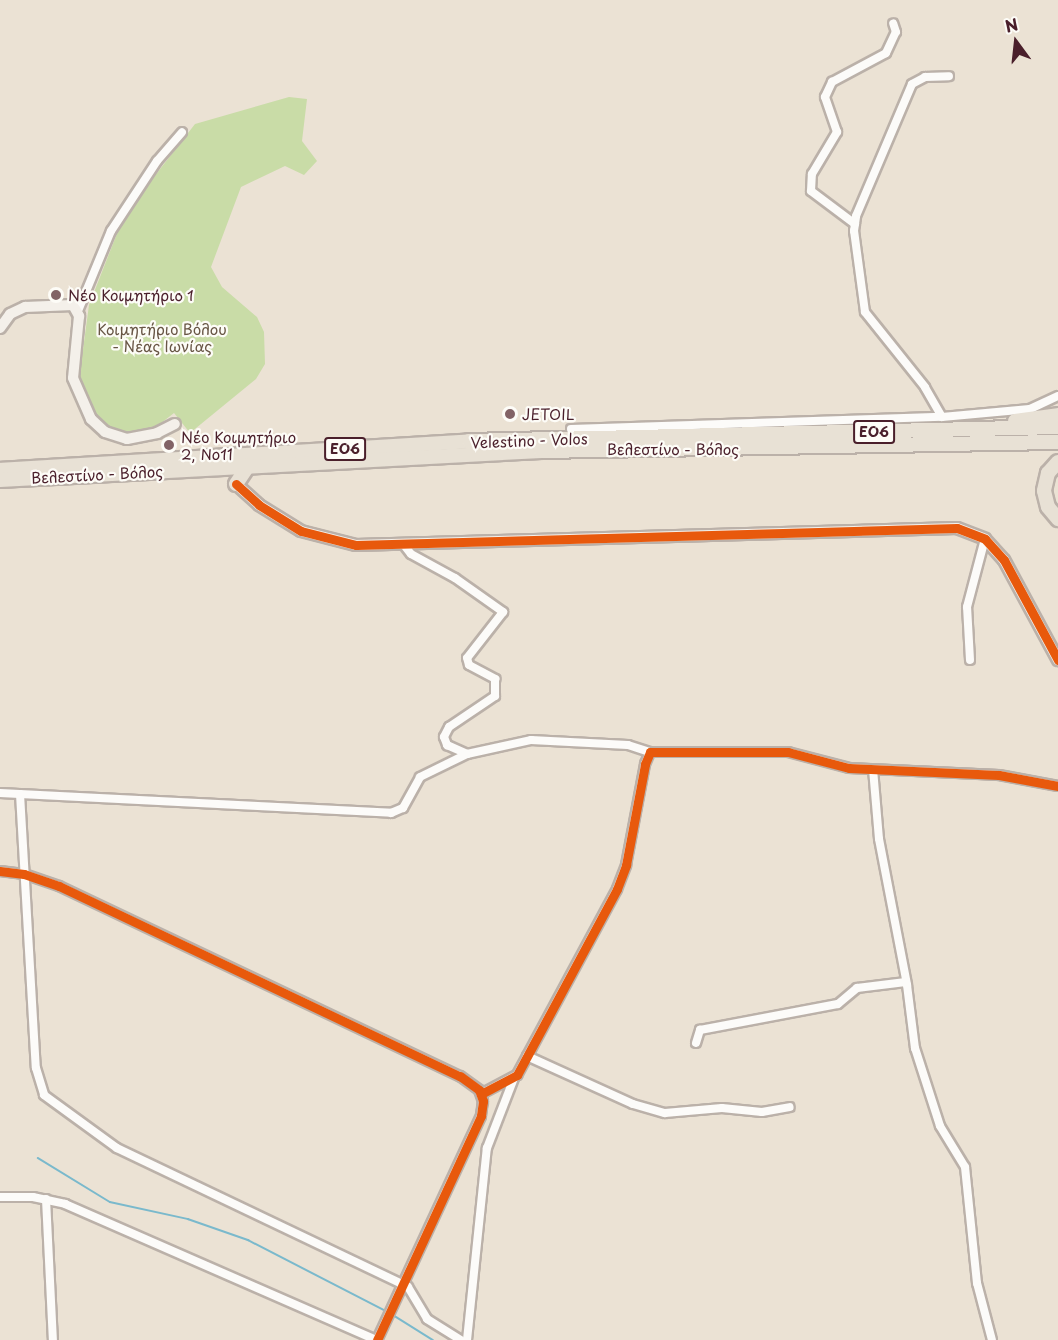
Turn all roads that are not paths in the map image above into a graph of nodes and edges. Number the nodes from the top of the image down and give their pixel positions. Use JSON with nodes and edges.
{"nodes":[{"id":1,"x":893,"y":23,"type":"dead end"},
{"id":2,"x":949,"y":76,"type":"dead end"},
{"id":3,"x":182,"y":132,"type":"dead end"},
{"id":4,"x":855,"y":224,"type":"junction"},
{"id":5,"x":78,"y":311,"type":"junction"},
{"id":6,"x":0,"y":328,"type":"edge"},
{"id":7,"x":1058,"y":396,"type":"edge"},
{"id":8,"x":1058,"y":415,"type":"edge"},
{"id":9,"x":175,"y":424,"type":"dead end"},
{"id":10,"x":941,"y":424,"type":"junction"},
{"id":11,"x":1058,"y":427,"type":"edge"},
{"id":12,"x":571,"y":429,"type":"dead end"},
{"id":13,"x":625,"y":431,"type":"junction"},
{"id":14,"x":1058,"y":442,"type":"edge"},
{"id":15,"x":712,"y":450,"type":"junction"},
{"id":16,"x":1058,"y":451,"type":"edge"},
{"id":17,"x":249,"y":465,"type":"junction"},
{"id":18,"x":225,"y":467,"type":"junction"},
{"id":19,"x":0,"y":470,"type":"edge"},
{"id":20,"x":1050,"y":472,"type":"edge"},
{"id":21,"x":0,"y":480,"type":"edge"},
{"id":22,"x":236,"y":484,"type":"junction"},
{"id":23,"x":1058,"y":519,"type":"edge"},
{"id":24,"x":985,"y":539,"type":"junction"},
{"id":25,"x":404,"y":545,"type":"junction"},
{"id":26,"x":970,"y":660,"type":"dead end"},
{"id":27,"x":1058,"y":660,"type":"edge"},
{"id":28,"x":650,"y":752,"type":"junction"},
{"id":29,"x":467,"y":754,"type":"junction"},
{"id":30,"x":873,"y":769,"type":"junction"},
{"id":31,"x":1058,"y":786,"type":"edge"},
{"id":32,"x":0,"y":793,"type":"edge"},
{"id":33,"x":20,"y":794,"type":"junction"},
{"id":34,"x":0,"y":872,"type":"edge"},
{"id":35,"x":24,"y":874,"type":"junction"},
{"id":36,"x":906,"y":982,"type":"junction"},
{"id":37,"x":696,"y":1043,"type":"dead end"},
{"id":38,"x":527,"y":1056,"type":"junction"},
{"id":39,"x":515,"y":1077,"type":"junction"},
{"id":40,"x":481,"y":1094,"type":"junction"},
{"id":41,"x":790,"y":1107,"type":"dead end"},
{"id":42,"x":0,"y":1197,"type":"edge"},
{"id":43,"x":46,"y":1199,"type":"junction"},
{"id":44,"x":402,"y":1286,"type":"junction"},
{"id":45,"x":53,"y":1340,"type":"edge"},
{"id":46,"x":377,"y":1340,"type":"edge"},
{"id":47,"x":461,"y":1340,"type":"edge"},
{"id":48,"x":467,"y":1340,"type":"edge"},
{"id":49,"x":992,"y":1340,"type":"edge"}],
"edges":[{"from":1,"to":4,"type":"street"},
{"from":2,"to":4,"type":"street"},
{"from":3,"to":5,"type":"street"},
{"from":4,"to":10,"type":"street"},
{"from":5,"to":6,"type":"street"},
{"from":5,"to":9,"type":"street"},
{"from":7,"to":10,"type":"street"},
{"from":8,"to":10,"type":"highway"},
{"from":10,"to":11,"type":"highway","name":"Velestino - Volos","number":"ΕΟ6"},
{"from":10,"to":13,"type":"highway","name":"Velestino - Volos","number":"ΕΟ6"},
{"from":12,"to":13,"type":"street"},
{"from":13,"to":19,"type":"highway","name":"Velestino - Volos","number":"ΕΟ6"},
{"from":14,"to":15,"type":"highway","name":"Βελεστίνο - Βόλος","number":"ΕΟ6"},
{"from":15,"to":16,"type":"highway"},
{"from":15,"to":17,"type":"highway","name":"Βελεστίνο - Βόλος","number":"ΕΟ6"},
{"from":17,"to":18,"type":"highway","name":"Βελεστίνο - Βόλος","number":"ΕΟ6"},
{"from":17,"to":22,"type":"highway"},
{"from":18,"to":21,"type":"highway","name":"Βελεστίνο - Βόλος","number":"ΕΟ6"},
{"from":18,"to":22,"type":"highway"},
{"from":20,"to":23,"type":"highway"},
{"from":22,"to":25,"type":"street"},
{"from":24,"to":25,"type":"street"},
{"from":24,"to":26,"type":"street"},
{"from":24,"to":27,"type":"street"},
{"from":25,"to":29,"type":"street"},
{"from":28,"to":29,"type":"street"},
{"from":28,"to":30,"type":"street"},
{"from":28,"to":38,"type":"street"},
{"from":29,"to":33,"type":"street"},
{"from":30,"to":31,"type":"street"},
{"from":30,"to":36,"type":"street"},
{"from":32,"to":33,"type":"street"},
{"from":33,"to":35,"type":"street"},
{"from":34,"to":35,"type":"street"},
{"from":35,"to":40,"type":"street"},
{"from":35,"to":44,"type":"street"},
{"from":36,"to":37,"type":"street"},
{"from":36,"to":49,"type":"street"},
{"from":38,"to":39,"type":"street"},
{"from":38,"to":41,"type":"street"},
{"from":39,"to":40,"type":"street"},
{"from":39,"to":48,"type":"street"},
{"from":40,"to":44,"type":"street"},
{"from":42,"to":43,"type":"street"},
{"from":43,"to":45,"type":"street"},
{"from":43,"to":46,"type":"street"},
{"from":44,"to":46,"type":"street"},
{"from":44,"to":47,"type":"street"}]}
